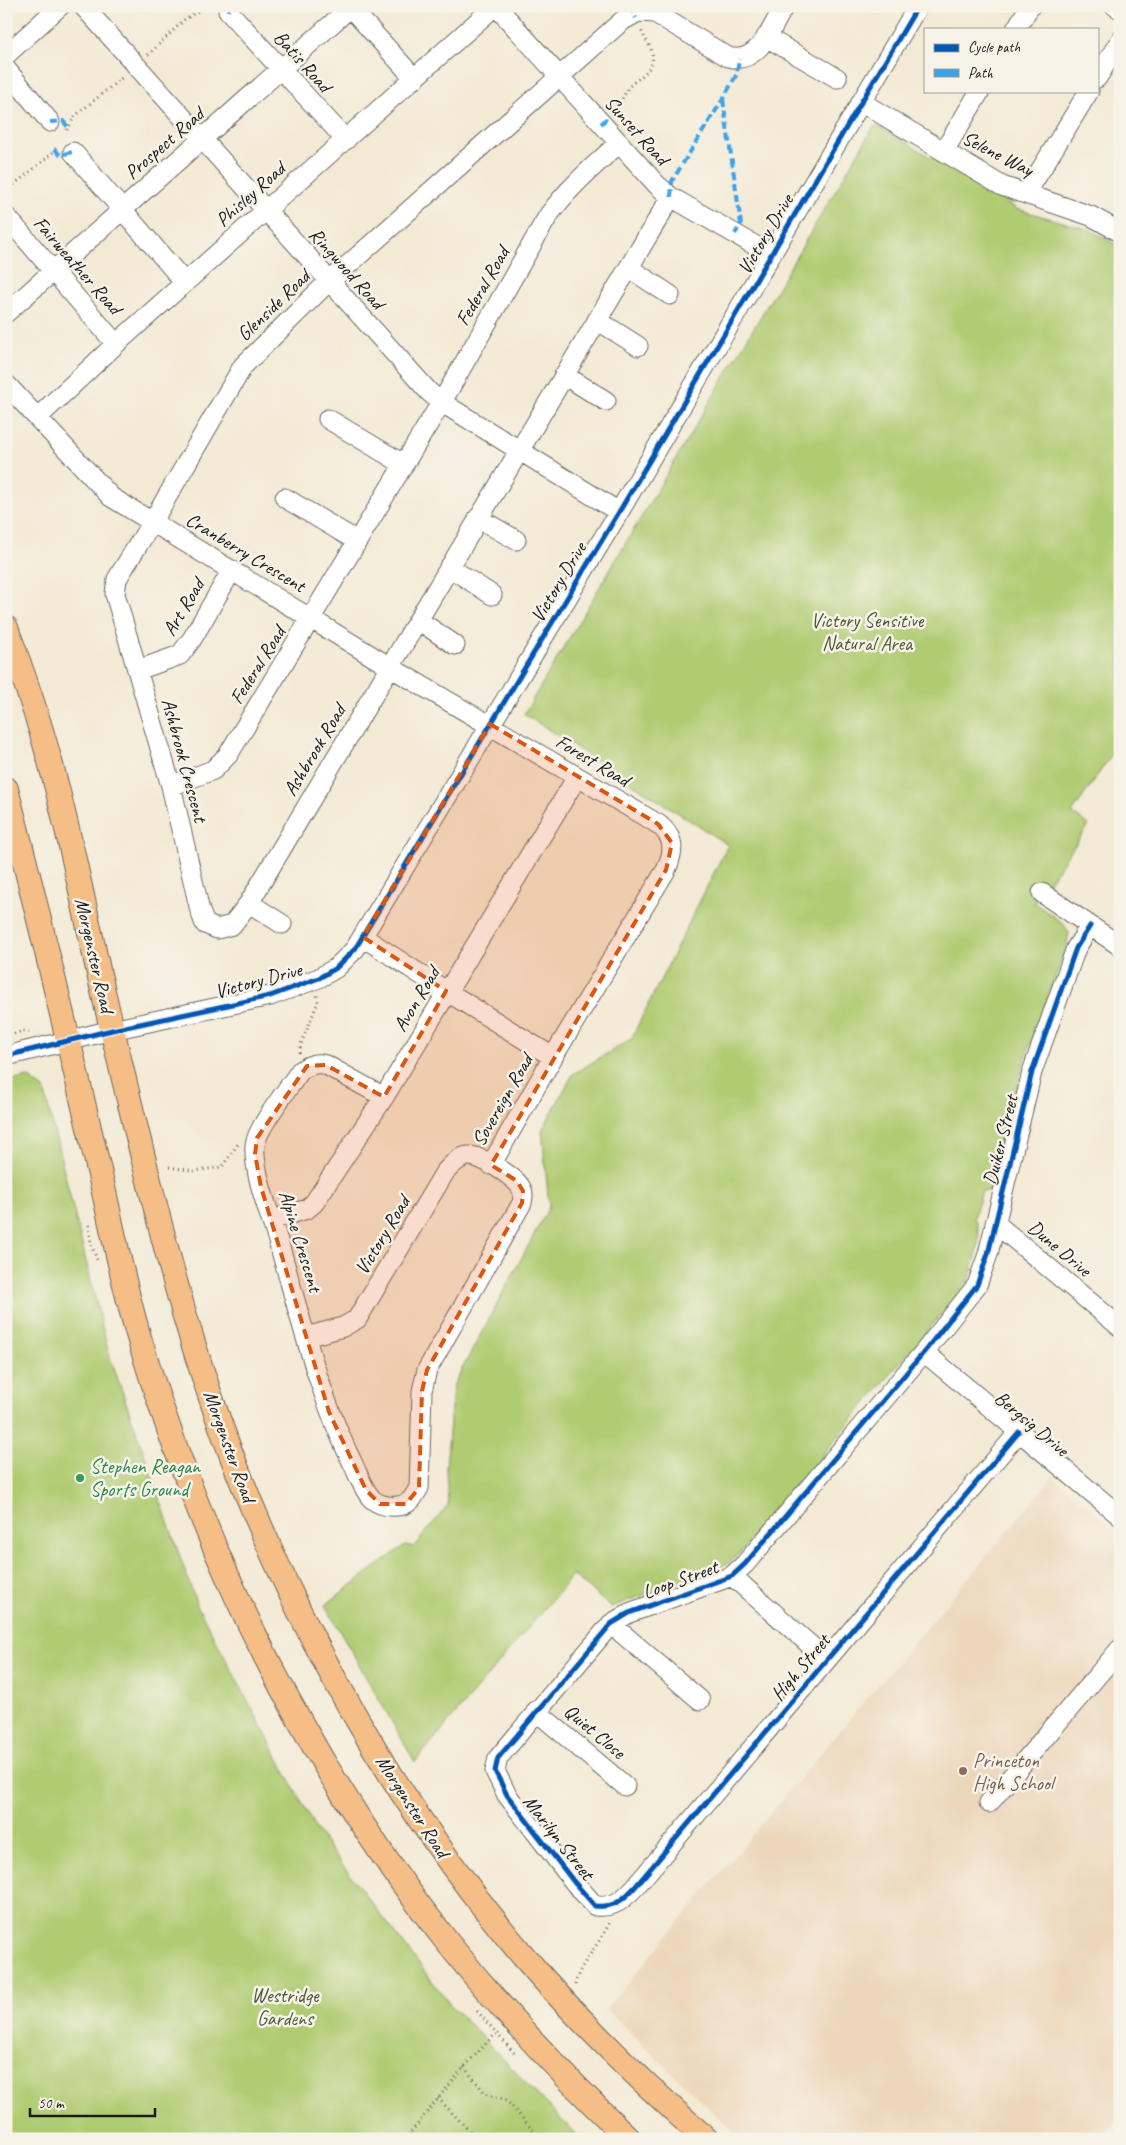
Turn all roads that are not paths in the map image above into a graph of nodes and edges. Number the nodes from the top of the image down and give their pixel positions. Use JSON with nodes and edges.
{"nodes":[{"id":1,"x":60,"y":6,"type":"edge"},
{"id":2,"x":83,"y":6,"type":"edge"},
{"id":3,"x":496,"y":6,"type":"edge"},
{"id":4,"x":784,"y":6,"type":"edge"},
{"id":5,"x":918,"y":6,"type":"edge"},
{"id":6,"x":1030,"y":6,"type":"edge"},
{"id":7,"x":1115,"y":6,"type":"edge"},
{"id":8,"x":351,"y":7,"type":"edge"},
{"id":9,"x":1120,"y":9,"type":"edge"},
{"id":10,"x":228,"y":11,"type":"dead end"},
{"id":11,"x":1017,"y":28,"type":"edge"},
{"id":12,"x":766,"y":37,"type":"junction"},
{"id":13,"x":1120,"y":41,"type":"edge"},
{"id":14,"x":6,"y":55,"type":"edge"},
{"id":15,"x":6,"y":69,"type":"edge"},
{"id":16,"x":280,"y":70,"type":"junction"},
{"id":17,"x":1098,"y":76,"type":"edge"},
{"id":18,"x":560,"y":77,"type":"junction"},
{"id":19,"x":836,"y":78,"type":"dead end"},
{"id":20,"x":414,"y":79,"type":"junction"},
{"id":21,"x":979,"y":92,"type":"edge"},
{"id":22,"x":1088,"y":92,"type":"edge"},
{"id":23,"x":861,"y":102,"type":"junction"},
{"id":24,"x":50,"y":122,"type":"dead end"},
{"id":25,"x":203,"y":139,"type":"junction"},
{"id":26,"x":346,"y":140,"type":"junction"},
{"id":27,"x":618,"y":144,"type":"junction"},
{"id":28,"x":66,"y":147,"type":"road end"},
{"id":29,"x":944,"y":151,"type":"junction"},
{"id":30,"x":1029,"y":195,"type":"junction"},
{"id":31,"x":671,"y":196,"type":"junction"},
{"id":32,"x":122,"y":210,"type":"junction"},
{"id":33,"x":266,"y":210,"type":"junction"},
{"id":34,"x":6,"y":216,"type":"edge"},
{"id":35,"x":1120,"y":232,"type":"edge"},
{"id":36,"x":770,"y":254,"type":"junction"},
{"id":37,"x":628,"y":268,"type":"junction"},
{"id":38,"x":53,"y":271,"type":"junction"},
{"id":39,"x":329,"y":282,"type":"junction"},
{"id":40,"x":184,"y":283,"type":"junction"},
{"id":41,"x":670,"y":295,"type":"dead end"},
{"id":42,"x":6,"y":313,"type":"edge"},
{"id":43,"x":597,"y":320,"type":"junction"},
{"id":44,"x":116,"y":344,"type":"junction"},
{"id":45,"x":638,"y":346,"type":"dead end"},
{"id":46,"x":564,"y":375,"type":"junction"},
{"id":47,"x":6,"y":384,"type":"edge"},
{"id":48,"x":441,"y":402,"type":"junction"},
{"id":49,"x":606,"y":402,"type":"dead end"},
{"id":50,"x":37,"y":418,"type":"junction"},
{"id":51,"x":328,"y":419,"type":"dead end"},
{"id":52,"x":519,"y":450,"type":"junction"},
{"id":53,"x":403,"y":464,"type":"junction"},
{"id":54,"x":285,"y":498,"type":"dead end"},
{"id":55,"x":619,"y":512,"type":"junction"},
{"id":56,"x":478,"y":518,"type":"junction"},
{"id":57,"x":152,"y":522,"type":"junction"},
{"id":58,"x":516,"y":540,"type":"dead end"},
{"id":59,"x":357,"y":541,"type":"junction"},
{"id":60,"x":449,"y":566,"type":"junction"},
{"id":61,"x":232,"y":570,"type":"junction"},
{"id":62,"x":492,"y":595,"type":"dead end"},
{"id":63,"x":311,"y":618,"type":"junction"},
{"id":64,"x":418,"y":620,"type":"junction"},
{"id":65,"x":6,"y":628,"type":"edge"},
{"id":66,"x":455,"y":646,"type":"dead end"},
{"id":67,"x":390,"y":667,"type":"junction"},
{"id":68,"x":138,"y":670,"type":"junction"},
{"id":69,"x":490,"y":724,"type":"junction"},
{"id":70,"x":577,"y":777,"type":"junction"},
{"id":71,"x":171,"y":786,"type":"junction"},
{"id":72,"x":6,"y":789,"type":"edge"},
{"id":73,"x":670,"y":837,"type":"joint"},
{"id":74,"x":1042,"y":893,"type":"dead end"},
{"id":75,"x":249,"y":903,"type":"junction"},
{"id":76,"x":282,"y":924,"type":"dead end"},
{"id":77,"x":1090,"y":926,"type":"junction"},
{"id":78,"x":363,"y":937,"type":"junction"},
{"id":79,"x":1120,"y":946,"type":"edge"},
{"id":80,"x":446,"y":991,"type":"junction"},
{"id":81,"x":112,"y":1030,"type":"junction"},
{"id":82,"x":68,"y":1041,"type":"junction"},
{"id":83,"x":6,"y":1056,"type":"edge"},
{"id":84,"x":553,"y":1057,"type":"junction"},
{"id":85,"x":384,"y":1097,"type":"junction"},
{"id":86,"x":491,"y":1164,"type":"junction"},
{"id":87,"x":272,"y":1220,"type":"junction"},
{"id":88,"x":995,"y":1223,"type":"junction"},
{"id":89,"x":1120,"y":1327,"type":"edge"},
{"id":90,"x":306,"y":1338,"type":"junction"},
{"id":91,"x":924,"y":1352,"type":"junction"},
{"id":92,"x":1019,"y":1432,"type":"junction"},
{"id":93,"x":389,"y":1506,"type":"joint"},
{"id":94,"x":1120,"y":1516,"type":"edge"},
{"id":95,"x":732,"y":1576,"type":"junction"},
{"id":96,"x":612,"y":1624,"type":"junction"},
{"id":97,"x":1120,"y":1648,"type":"edge"},
{"id":98,"x":826,"y":1659,"type":"junction"},
{"id":99,"x":700,"y":1700,"type":"dead end"},
{"id":100,"x":536,"y":1710,"type":"junction"},
{"id":101,"x":498,"y":1758,"type":"joint"},
{"id":102,"x":625,"y":1786,"type":"dead end"},
{"id":103,"x":989,"y":1803,"type":"dead end"},
{"id":104,"x":595,"y":1906,"type":"joint"},
{"id":105,"x":629,"y":2139,"type":"edge"},
{"id":106,"x":706,"y":2139,"type":"edge"}],
"edges":[{"from":1,"to":14,"type":"street"},
{"from":2,"to":25,"type":"street","name":"Ringwood Road"},
{"from":3,"to":18,"type":"street","name":"Sunset Road"},
{"from":3,"to":20,"type":"street","name":"Phisley Road"},
{"from":4,"to":12,"type":"street","name":"Glenside Road"},
{"from":5,"to":23,"type":"street","name":"Victory Drive"},
{"from":6,"to":11,"type":"street"},
{"from":7,"to":9,"type":"street"},
{"from":8,"to":16,"type":"street","name":"Prospect Road"},
{"from":8,"to":20,"type":"street"},
{"from":10,"to":16,"type":"street","name":"Batis Road"},
{"from":12,"to":18,"type":"street","name":"Glenside Road"},
{"from":12,"to":19,"type":"street"},
{"from":13,"to":17,"type":"street"},
{"from":15,"to":24,"type":"street"},
{"from":16,"to":25,"type":"street","name":"Prospect Road"},
{"from":16,"to":26,"type":"street","name":"Batis Road"},
{"from":18,"to":27,"type":"street","name":"Sunset Road"},
{"from":18,"to":39,"type":"street","name":"Glenside Road"},
{"from":20,"to":26,"type":"street","name":"Phisley Road"},
{"from":21,"to":29,"type":"street"},
{"from":22,"to":30,"type":"street"},
{"from":23,"to":29,"type":"street","name":"Selene Way"},
{"from":23,"to":36,"type":"street","name":"Victory Drive"},
{"from":25,"to":32,"type":"street","name":"Prospect Road"},
{"from":25,"to":33,"type":"street","name":"Ringwood Road"},
{"from":26,"to":33,"type":"street","name":"Phisley Road"},
{"from":27,"to":31,"type":"street","name":"Sunset Road"},
{"from":27,"to":48,"type":"street","name":"Federal Road"},
{"from":28,"to":32,"type":"street"},
{"from":29,"to":30,"type":"street","name":"Selene Way"},
{"from":30,"to":35,"type":"street","name":"Selene Way"},
{"from":31,"to":36,"type":"street","name":"Sunset Road"},
{"from":31,"to":37,"type":"street","name":"Ashbrook Road"},
{"from":32,"to":38,"type":"street","name":"Prospect Road"},
{"from":32,"to":40,"type":"street"},
{"from":33,"to":39,"type":"street","name":"Ringwood Road"},
{"from":33,"to":40,"type":"street","name":"Phisley Road"},
{"from":34,"to":38,"type":"street","name":"Fairweather Road"},
{"from":36,"to":55,"type":"street","name":"Victory Drive"},
{"from":37,"to":41,"type":"street"},
{"from":37,"to":43,"type":"street","name":"Ashbrook Road"},
{"from":38,"to":42,"type":"street","name":"Prospect Road"},
{"from":38,"to":44,"type":"street","name":"Fairweather Road"},
{"from":39,"to":48,"type":"street","name":"Ringwood Road"},
{"from":39,"to":57,"type":"street","name":"Glenside Road"},
{"from":40,"to":44,"type":"street","name":"Phisley Road"},
{"from":43,"to":45,"type":"street"},
{"from":43,"to":46,"type":"street","name":"Ashbrook Road"},
{"from":44,"to":50,"type":"street","name":"Phisley Road"},
{"from":46,"to":49,"type":"street"},
{"from":46,"to":52,"type":"street","name":"Ashbrook Road"},
{"from":47,"to":50,"type":"street","name":"Cranberry Crescent"},
{"from":48,"to":52,"type":"street","name":"Ringwood Road"},
{"from":48,"to":53,"type":"street","name":"Federal Road"},
{"from":50,"to":57,"type":"street","name":"Cranberry Crescent"},
{"from":51,"to":53,"type":"street"},
{"from":52,"to":55,"type":"street","name":"Ringwood Road"},
{"from":52,"to":56,"type":"street","name":"Ashbrook Road"},
{"from":53,"to":59,"type":"street","name":"Federal Road"},
{"from":54,"to":59,"type":"street"},
{"from":55,"to":69,"type":"street","name":"Victory Drive"},
{"from":56,"to":58,"type":"street"},
{"from":56,"to":60,"type":"street","name":"Ashbrook Road"},
{"from":57,"to":61,"type":"street","name":"Cranberry Crescent"},
{"from":57,"to":68,"type":"street","name":"Ashbrook Crescent"},
{"from":59,"to":63,"type":"street","name":"Federal Road"},
{"from":60,"to":62,"type":"street"},
{"from":60,"to":64,"type":"street","name":"Ashbrook Road"},
{"from":61,"to":63,"type":"street","name":"Cranberry Crescent"},
{"from":61,"to":68,"type":"street","name":"Art Road"},
{"from":63,"to":67,"type":"street","name":"Cranberry Crescent"},
{"from":63,"to":71,"type":"street","name":"Federal Road"},
{"from":64,"to":66,"type":"street"},
{"from":64,"to":67,"type":"street","name":"Ashbrook Road"},
{"from":65,"to":81,"type":"main road","name":"Morgenster Road"},
{"from":67,"to":69,"type":"street","name":"Cranberry Crescent"},
{"from":67,"to":75,"type":"street","name":"Ashbrook Road"},
{"from":68,"to":71,"type":"street","name":"Ashbrook Crescent"},
{"from":69,"to":70,"type":"street","name":"Forest Road"},
{"from":69,"to":78,"type":"street","name":"Victory Drive"},
{"from":70,"to":73,"type":"street","name":"Forest Road"},
{"from":70,"to":80,"type":"street","name":"Avon Road"},
{"from":71,"to":75,"type":"street","name":"Ashbrook Crescent"},
{"from":72,"to":82,"type":"main road"},
{"from":73,"to":84,"type":"street","name":"Sovereign Road"},
{"from":74,"to":77,"type":"street"},
{"from":75,"to":76,"type":"street"},
{"from":77,"to":79,"type":"street"},
{"from":77,"to":88,"type":"street","name":"Duiker Street"},
{"from":78,"to":80,"type":"street"},
{"from":78,"to":81,"type":"street","name":"Victory Drive"},
{"from":80,"to":84,"type":"street"},
{"from":80,"to":85,"type":"street","name":"Avon Road"},
{"from":81,"to":82,"type":"street","name":"Victory Drive"},
{"from":81,"to":106,"type":"main road","name":"Morgenster Road"},
{"from":82,"to":83,"type":"street","name":"Victory Drive"},
{"from":82,"to":105,"type":"main road"},
{"from":84,"to":86,"type":"street","name":"Sovereign Road"},
{"from":85,"to":87,"type":"street","name":"Avon Road"},
{"from":85,"to":87,"type":"street","name":"Alpine Crescent"},
{"from":86,"to":90,"type":"street","name":"Victory Road"},
{"from":86,"to":93,"type":"street","name":"Sovereign Road"},
{"from":87,"to":90,"type":"street","name":"Alpine Crescent"},
{"from":88,"to":89,"type":"street","name":"Dune Drive"},
{"from":88,"to":91,"type":"street","name":"Duiker Street"},
{"from":90,"to":93,"type":"street","name":"Alpine Crescent"},
{"from":91,"to":92,"type":"street","name":"Bergsig Drive"},
{"from":91,"to":95,"type":"street","name":"Loop Street"},
{"from":92,"to":94,"type":"street","name":"Bergsig Drive"},
{"from":92,"to":98,"type":"street","name":"High Street"},
{"from":95,"to":96,"type":"street","name":"Loop Street"},
{"from":95,"to":98,"type":"street"},
{"from":96,"to":99,"type":"street"},
{"from":96,"to":100,"type":"street","name":"Loop Street"},
{"from":97,"to":103,"type":"street"},
{"from":98,"to":104,"type":"street","name":"High Street"},
{"from":100,"to":101,"type":"street","name":"Loop Street"},
{"from":100,"to":102,"type":"street","name":"Quiet Close"},
{"from":101,"to":104,"type":"street","name":"Marilyn Street"}]}
